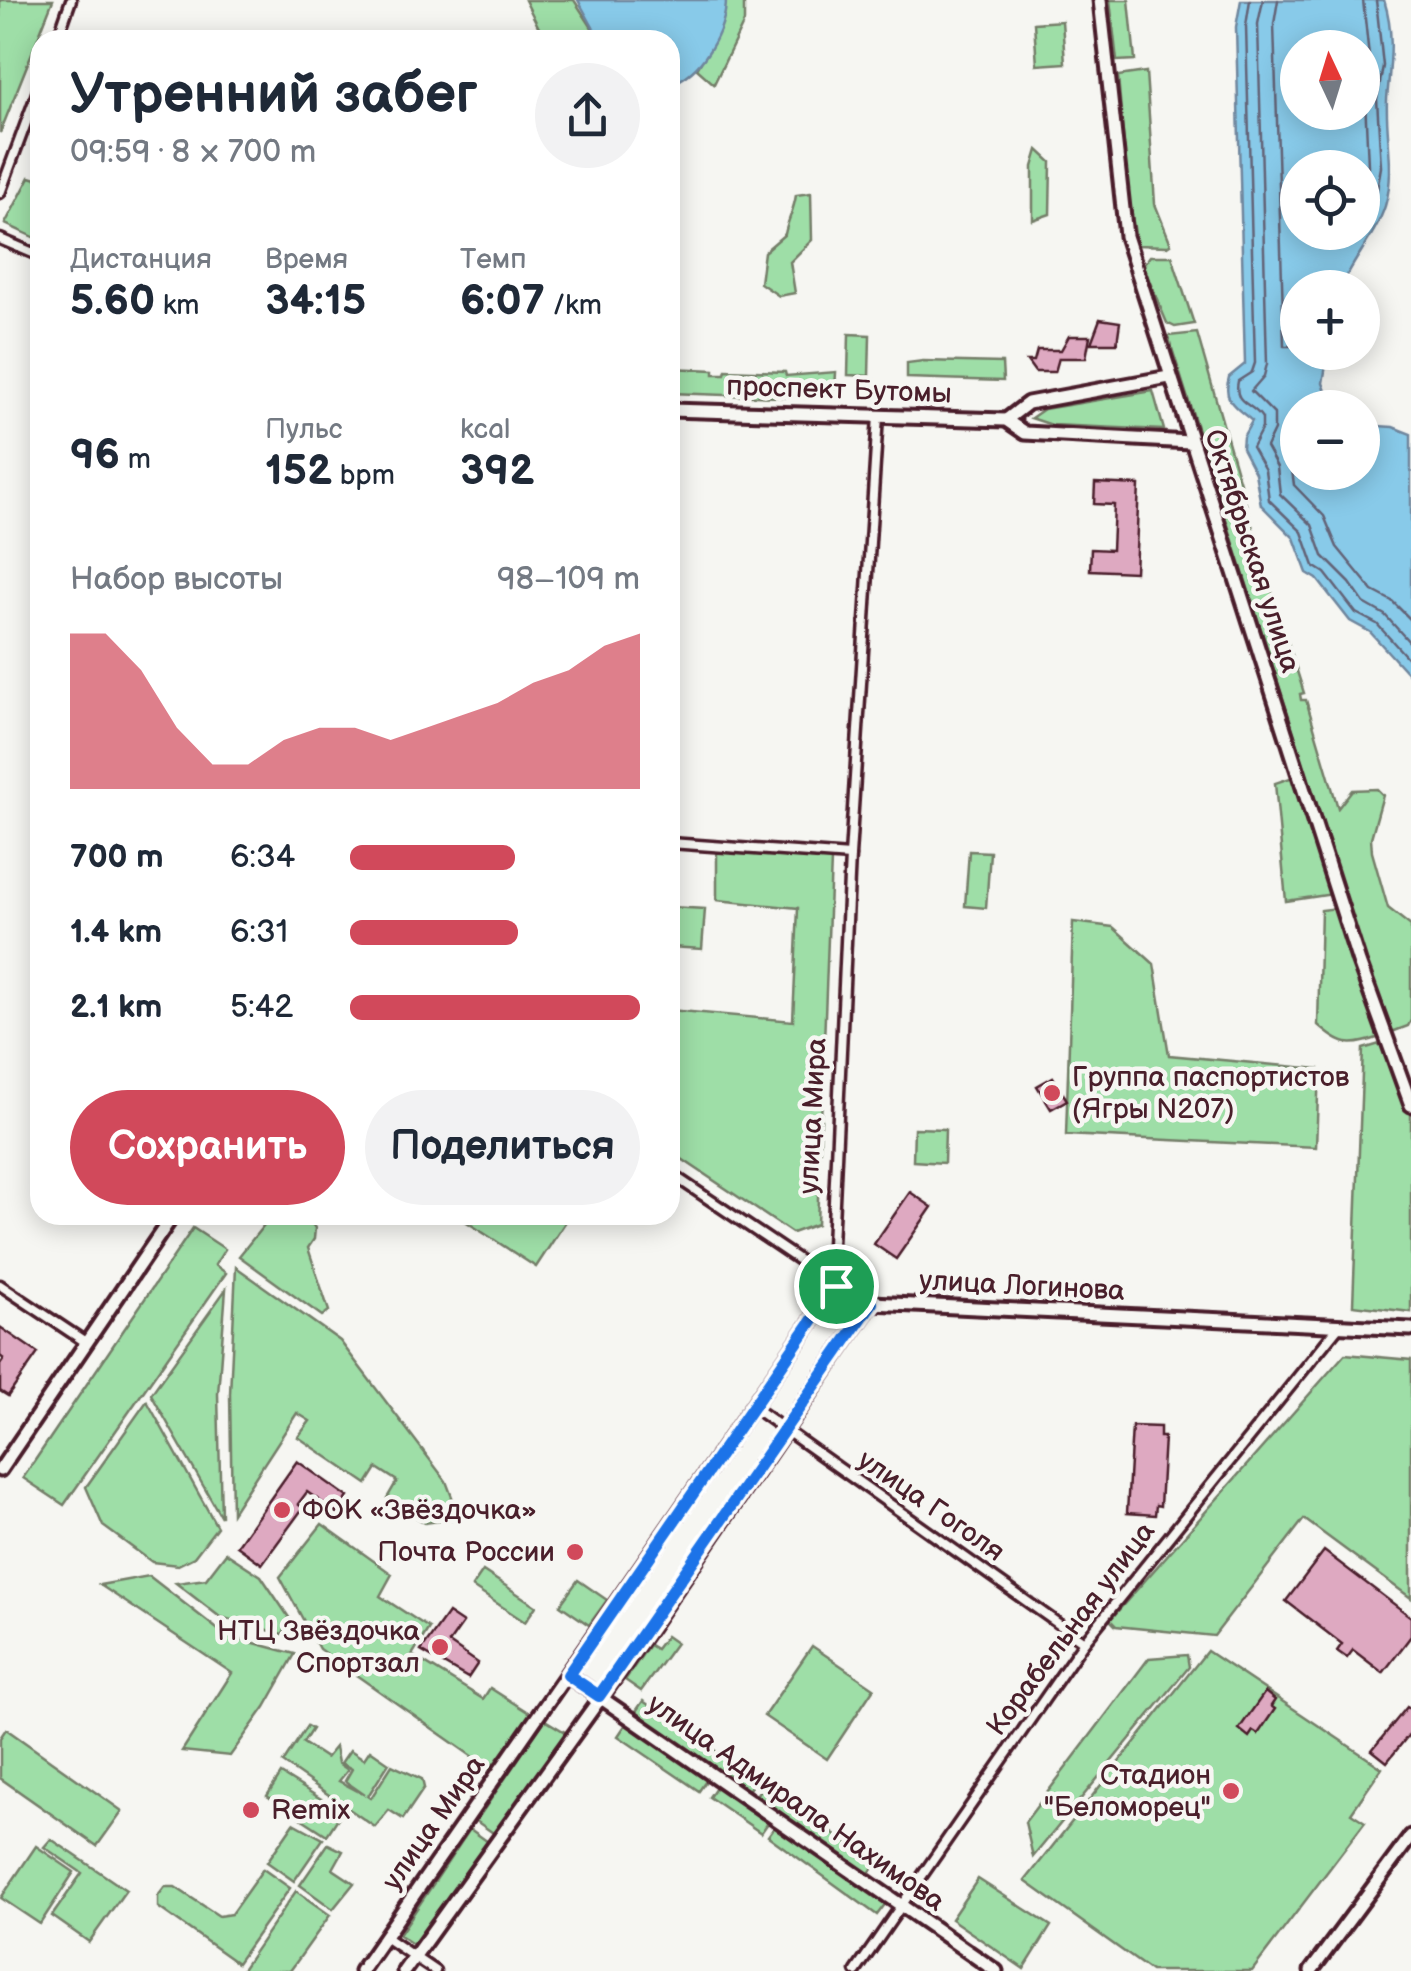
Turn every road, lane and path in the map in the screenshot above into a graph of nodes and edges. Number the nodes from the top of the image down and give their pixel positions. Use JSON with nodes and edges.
{"nodes":[{"id":1,"x":72,"y":0,"type":"edge"},
{"id":2,"x":1100,"y":0,"type":"edge"},
{"id":3,"x":61,"y":30,"type":"edge"},
{"id":4,"x":30,"y":112,"type":"edge"},
{"id":5,"x":0,"y":193,"type":"edge"},
{"id":6,"x":0,"y":238,"type":"edge"},
{"id":7,"x":30,"y":252,"type":"edge"},
{"id":8,"x":1169,"y":376,"type":"junction"},
{"id":9,"x":680,"y":410,"type":"edge"},
{"id":10,"x":878,"y":416,"type":"junction"},
{"id":11,"x":1006,"y":420,"type":"junction"},
{"id":12,"x":1190,"y":442,"type":"junction"},
{"id":13,"x":680,"y":845,"type":"edge"},
{"id":14,"x":850,"y":856,"type":"junction"},
{"id":15,"x":1411,"y":1105,"type":"edge"},
{"id":16,"x":680,"y":1179,"type":"edge"},
{"id":17,"x":166,"y":1225,"type":"edge"},
{"id":18,"x":0,"y":1285,"type":"edge"},
{"id":19,"x":836,"y":1286,"type":"junction"},
{"id":20,"x":872,"y":1303,"type":"junction"},
{"id":21,"x":1339,"y":1326,"type":"junction"},
{"id":22,"x":1411,"y":1330,"type":"edge"},
{"id":23,"x":84,"y":1341,"type":"junction"},
{"id":24,"x":753,"y":1407,"type":"junction"},
{"id":25,"x":785,"y":1431,"type":"junction"},
{"id":26,"x":0,"y":1470,"type":"edge"},
{"id":27,"x":1084,"y":1642,"type":"junction"},
{"id":28,"x":568,"y":1675,"type":"junction"},
{"id":29,"x":599,"y":1696,"type":"junction"},
{"id":30,"x":1411,"y":1836,"type":"edge"},
{"id":31,"x":900,"y":1907,"type":"junction"},
{"id":32,"x":385,"y":1937,"type":"junction"},
{"id":33,"x":414,"y":1957,"type":"junction"},
{"id":34,"x":361,"y":1971,"type":"edge"},
{"id":35,"x":404,"y":1971,"type":"edge"},
{"id":36,"x":435,"y":1971,"type":"edge"},
{"id":37,"x":856,"y":1971,"type":"edge"},
{"id":38,"x":996,"y":1971,"type":"edge"},
{"id":39,"x":1311,"y":1971,"type":"edge"}],
"edges":[{"from":1,"to":3,"type":"street"},
{"from":2,"to":8,"type":"main road","name":"Октябрьская улица"},
{"from":4,"to":5,"type":"street"},
{"from":6,"to":7,"type":"street"},
{"from":8,"to":11,"type":"main road","name":"проспект Бутомы"},
{"from":8,"to":12,"type":"main road","name":"Октябрьская улица"},
{"from":9,"to":10,"type":"main road","name":"проспект Бутомы"},
{"from":10,"to":11,"type":"main road","name":"проспект Бутомы"},
{"from":10,"to":14,"type":"street","name":"улица Мира"},
{"from":11,"to":12,"type":"main road","name":"проспект Бутомы"},
{"from":12,"to":15,"type":"main road","name":"Октябрьская улица"},
{"from":13,"to":14,"type":"street"},
{"from":14,"to":19,"type":"street","name":"улица Мира"},
{"from":16,"to":19,"type":"street","name":"улица Логинова"},
{"from":17,"to":23,"type":"main road"},
{"from":18,"to":23,"type":"street"},
{"from":19,"to":20,"type":"main road","name":"улица Логинова"},
{"from":19,"to":24,"type":"main road","name":"улица Мира"},
{"from":20,"to":21,"type":"main road","name":"улица Логинова"},
{"from":20,"to":25,"type":"main road"},
{"from":21,"to":22,"type":"main road","name":"улица Логинова"},
{"from":21,"to":27,"type":"street","name":"Корабельная улица"},
{"from":23,"to":26,"type":"main road"},
{"from":24,"to":25,"type":"street","name":"улица Гоголя"},
{"from":24,"to":28,"type":"main road","name":"улица Мира"},
{"from":25,"to":27,"type":"street","name":"улица Гоголя"},
{"from":25,"to":29,"type":"main road"},
{"from":27,"to":31,"type":"street","name":"Корабельная улица"},
{"from":28,"to":29,"type":"main road","name":"улица Адмирала Нахимова"},
{"from":28,"to":32,"type":"main road","name":"улица Мира"},
{"from":29,"to":31,"type":"main road","name":"улица Адмирала Нахимова"},
{"from":29,"to":33,"type":"main road"},
{"from":30,"to":39,"type":"main road"},
{"from":31,"to":37,"type":"street","name":"Корабельная улица"},
{"from":31,"to":38,"type":"main road","name":"улица Адмирала Нахимова"},
{"from":32,"to":33,"type":"street"},
{"from":32,"to":34,"type":"main road","name":"улица Мира"},
{"from":33,"to":35,"type":"main road"},
{"from":33,"to":36,"type":"street"}]}
